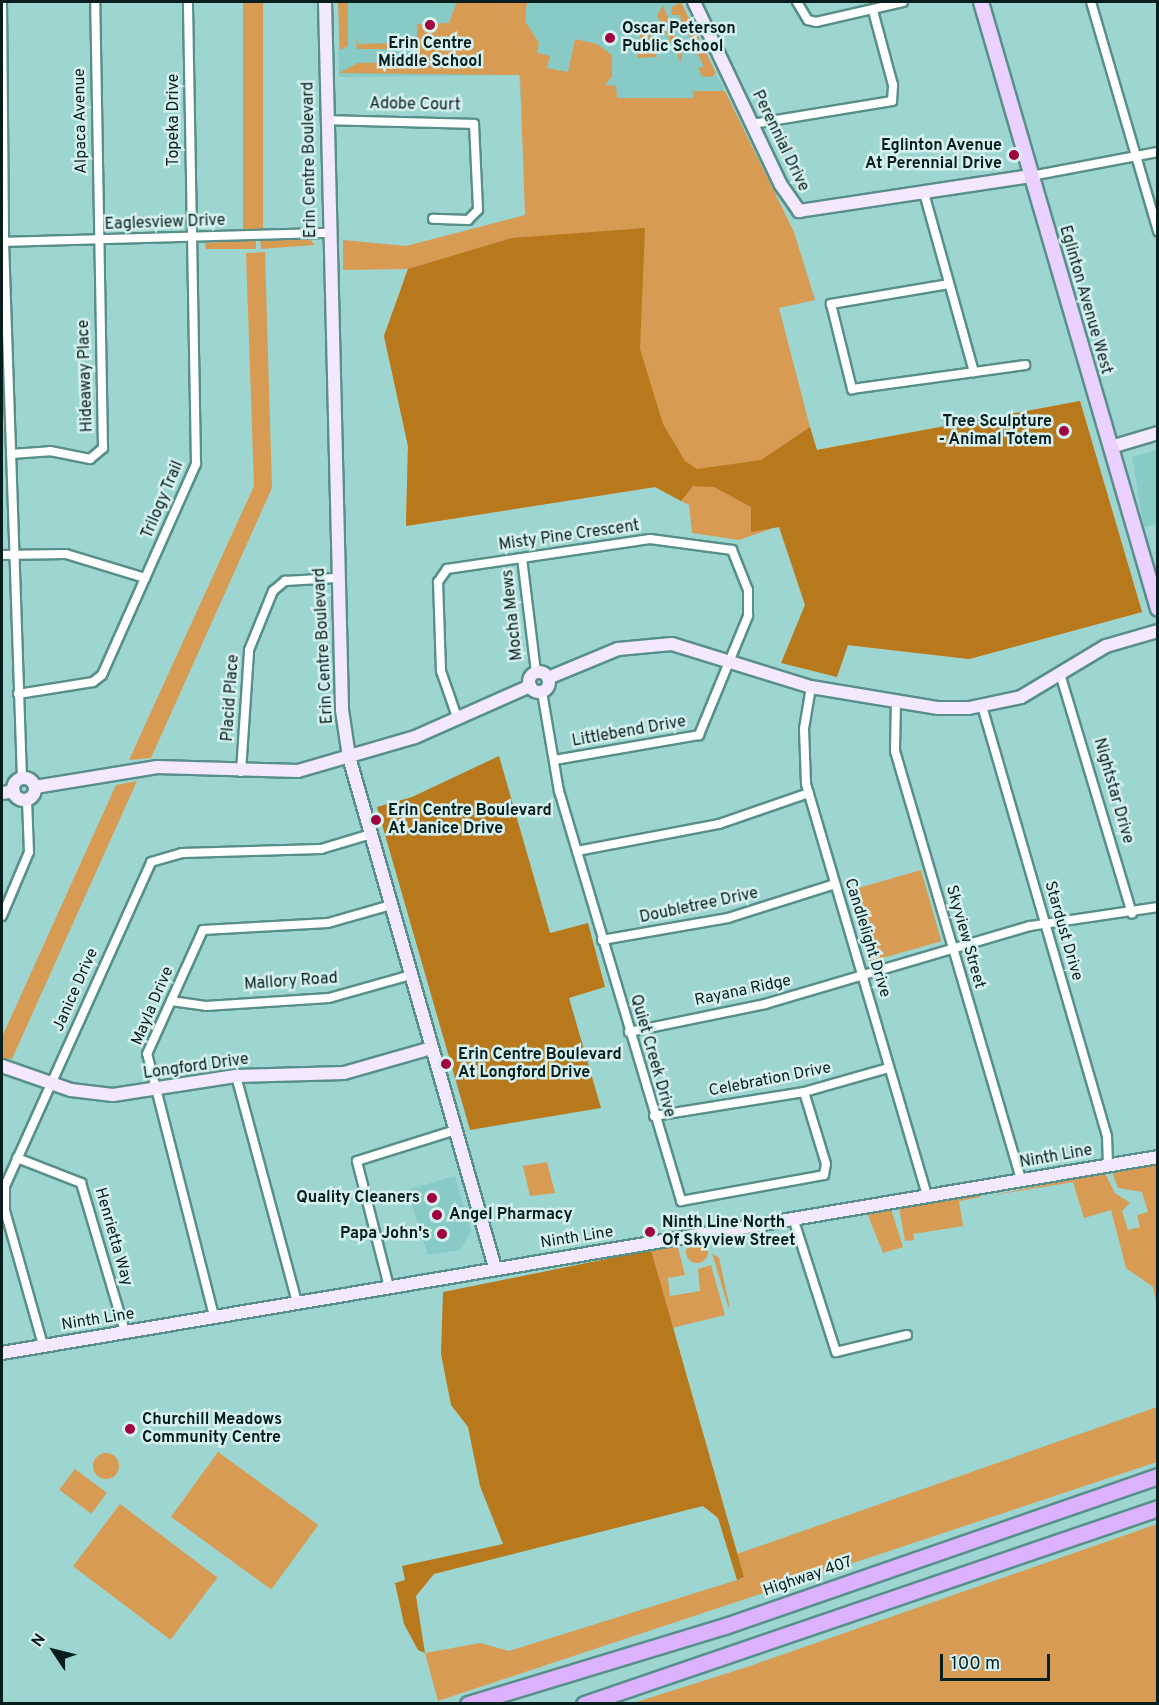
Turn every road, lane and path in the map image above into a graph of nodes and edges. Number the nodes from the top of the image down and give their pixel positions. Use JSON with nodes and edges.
{"nodes":[{"id":1,"x":2,"y":2,"type":"edge"},
{"id":2,"x":95,"y":2,"type":"edge"},
{"id":3,"x":188,"y":2,"type":"edge"},
{"id":4,"x":325,"y":2,"type":"edge"},
{"id":5,"x":694,"y":2,"type":"edge"},
{"id":6,"x":797,"y":2,"type":"edge"},
{"id":7,"x":903,"y":2,"type":"edge"},
{"id":8,"x":981,"y":2,"type":"edge"},
{"id":9,"x":1091,"y":2,"type":"edge"},
{"id":10,"x":873,"y":11,"type":"junction"},
{"id":11,"x":2,"y":93,"type":"edge"},
{"id":12,"x":326,"y":120,"type":"junction"},
{"id":13,"x":752,"y":124,"type":"junction"},
{"id":14,"x":1158,"y":152,"type":"edge"},
{"id":15,"x":1136,"y":157,"type":"junction"},
{"id":16,"x":1031,"y":176,"type":"junction"},
{"id":17,"x":924,"y":193,"type":"junction"},
{"id":18,"x":434,"y":219,"type":"dead end"},
{"id":19,"x":1158,"y":231,"type":"edge"},
{"id":20,"x":328,"y":232,"type":"junction"},
{"id":21,"x":189,"y":238,"type":"junction"},
{"id":22,"x":98,"y":240,"type":"junction"},
{"id":23,"x":4,"y":242,"type":"junction"},
{"id":24,"x":949,"y":284,"type":"junction"},
{"id":25,"x":1025,"y":364,"type":"dead end"},
{"id":26,"x":974,"y":372,"type":"junction"},
{"id":27,"x":1158,"y":433,"type":"edge"},
{"id":28,"x":1111,"y":447,"type":"junction"},
{"id":29,"x":11,"y":454,"type":"junction"},
{"id":30,"x":14,"y":554,"type":"junction"},
{"id":31,"x":2,"y":555,"type":"edge"},
{"id":32,"x":522,"y":558,"type":"junction"},
{"id":33,"x":145,"y":578,"type":"junction"},
{"id":34,"x":336,"y":578,"type":"junction"},
{"id":35,"x":1158,"y":609,"type":"edge"},
{"id":36,"x":1158,"y":631,"type":"edge"},
{"id":37,"x":732,"y":659,"type":"junction"},
{"id":38,"x":535,"y":671,"type":"junction"},
{"id":39,"x":1061,"y":677,"type":"junction"},
{"id":40,"x":548,"y":678,"type":"junction"},
{"id":41,"x":530,"y":686,"type":"junction"},
{"id":42,"x":812,"y":687,"type":"junction"},
{"id":43,"x":542,"y":692,"type":"junction"},
{"id":44,"x":18,"y":694,"type":"junction"},
{"id":45,"x":896,"y":702,"type":"junction"},
{"id":46,"x":982,"y":706,"type":"junction"},
{"id":47,"x":457,"y":717,"type":"junction"},
{"id":48,"x":349,"y":758,"type":"junction"},
{"id":49,"x":554,"y":760,"type":"junction"},
{"id":50,"x":241,"y":772,"type":"junction"},
{"id":51,"x":22,"y":779,"type":"junction"},
{"id":52,"x":35,"y":788,"type":"junction"},
{"id":53,"x":8,"y":792,"type":"edge"},
{"id":54,"x":809,"y":793,"type":"junction"},
{"id":55,"x":27,"y":800,"type":"junction"},
{"id":56,"x":371,"y":834,"type":"junction"},
{"id":57,"x":577,"y":851,"type":"junction"},
{"id":58,"x":835,"y":884,"type":"junction"},
{"id":59,"x":391,"y":905,"type":"junction"},
{"id":60,"x":1158,"y":907,"type":"edge"},
{"id":61,"x":1132,"y":914,"type":"junction"},
{"id":62,"x":2,"y":916,"type":"edge"},
{"id":63,"x":1045,"y":923,"type":"junction"},
{"id":64,"x":602,"y":940,"type":"junction"},
{"id":65,"x":953,"y":949,"type":"junction"},
{"id":66,"x":411,"y":975,"type":"junction"},
{"id":67,"x":863,"y":975,"type":"junction"},
{"id":68,"x":171,"y":1001,"type":"junction"},
{"id":69,"x":629,"y":1032,"type":"junction"},
{"id":70,"x":432,"y":1048,"type":"junction"},
{"id":71,"x":2,"y":1066,"type":"edge"},
{"id":72,"x":889,"y":1068,"type":"junction"},
{"id":73,"x":236,"y":1076,"type":"junction"},
{"id":74,"x":51,"y":1082,"type":"junction"},
{"id":75,"x":152,"y":1091,"type":"junction"},
{"id":76,"x":804,"y":1092,"type":"junction"},
{"id":77,"x":654,"y":1116,"type":"junction"},
{"id":78,"x":456,"y":1130,"type":"junction"},
{"id":79,"x":1158,"y":1157,"type":"edge"},
{"id":80,"x":17,"y":1158,"type":"junction"},
{"id":81,"x":1108,"y":1165,"type":"junction"},
{"id":82,"x":1021,"y":1180,"type":"junction"},
{"id":83,"x":927,"y":1195,"type":"junction"},
{"id":84,"x":793,"y":1218,"type":"junction"},
{"id":85,"x":495,"y":1268,"type":"junction"},
{"id":86,"x":389,"y":1287,"type":"junction"},
{"id":87,"x":297,"y":1302,"type":"junction"},
{"id":88,"x":214,"y":1316,"type":"junction"},
{"id":89,"x":125,"y":1332,"type":"junction"},
{"id":90,"x":907,"y":1335,"type":"dead end"},
{"id":91,"x":43,"y":1345,"type":"junction"},
{"id":92,"x":2,"y":1353,"type":"edge"},
{"id":93,"x":1158,"y":1476,"type":"edge"},
{"id":94,"x":1158,"y":1508,"type":"edge"},
{"id":95,"x":468,"y":1704,"type":"edge"},
{"id":96,"x":584,"y":1704,"type":"edge"}],
"edges":[{"from":1,"to":11,"type":"street"},
{"from":2,"to":22,"type":"street","name":"Alpaca Avenue"},
{"from":3,"to":21,"type":"street","name":"Topeka Drive"},
{"from":4,"to":12,"type":"street","name":"Erin Centre Boulevard"},
{"from":5,"to":13,"type":"street","name":"Perennial Drive"},
{"from":6,"to":10,"type":"street"},
{"from":7,"to":10,"type":"street"},
{"from":8,"to":16,"type":"main road","name":"Eglinton Avenue West"},
{"from":9,"to":15,"type":"street"},
{"from":10,"to":13,"type":"street"},
{"from":11,"to":23,"type":"street"},
{"from":12,"to":18,"type":"street","name":"Adobe Court"},
{"from":12,"to":20,"type":"street","name":"Erin Centre Boulevard"},
{"from":13,"to":17,"type":"street","name":"Perennial Drive"},
{"from":14,"to":15,"type":"street"},
{"from":15,"to":16,"type":"street"},
{"from":15,"to":19,"type":"street"},
{"from":16,"to":17,"type":"street","name":"Perennial Drive"},
{"from":16,"to":28,"type":"main road","name":"Eglinton Avenue West"},
{"from":17,"to":24,"type":"street"},
{"from":20,"to":21,"type":"street","name":"Eaglesview Drive"},
{"from":20,"to":34,"type":"street","name":"Erin Centre Boulevard"},
{"from":21,"to":22,"type":"street","name":"Eaglesview Drive"},
{"from":21,"to":33,"type":"street","name":"Trilogy Trail"},
{"from":22,"to":23,"type":"street","name":"Eaglesview Drive"},
{"from":22,"to":29,"type":"street","name":"Hideaway Place"},
{"from":23,"to":29,"type":"street"},
{"from":24,"to":26,"type":"street"},
{"from":24,"to":26,"type":"street"},
{"from":25,"to":26,"type":"street"},
{"from":27,"to":28,"type":"street"},
{"from":28,"to":35,"type":"main road","name":"Eglinton Avenue West"},
{"from":29,"to":30,"type":"street"},
{"from":30,"to":31,"type":"street"},
{"from":30,"to":33,"type":"street"},
{"from":30,"to":44,"type":"street"},
{"from":32,"to":37,"type":"street","name":"Misty Pine Crescent"},
{"from":32,"to":38,"type":"street","name":"Mocha Mews"},
{"from":32,"to":47,"type":"street","name":"Misty Pine Crescent"},
{"from":33,"to":44,"type":"street","name":"Trilogy Trail"},
{"from":34,"to":48,"type":"street","name":"Erin Centre Boulevard"},
{"from":34,"to":50,"type":"street","name":"Placid Place"},
{"from":36,"to":39,"type":"street"},
{"from":37,"to":40,"type":"street"},
{"from":37,"to":42,"type":"street"},
{"from":37,"to":49,"type":"street","name":"Littlebend Drive"},
{"from":38,"to":40,"type":"street"},
{"from":38,"to":41,"type":"street"},
{"from":39,"to":46,"type":"street"},
{"from":39,"to":61,"type":"street","name":"Nightstar Drive"},
{"from":40,"to":43,"type":"street"},
{"from":41,"to":43,"type":"street"},
{"from":41,"to":47,"type":"street"},
{"from":42,"to":45,"type":"street"},
{"from":42,"to":54,"type":"street","name":"Candlelight Drive"},
{"from":43,"to":49,"type":"street","name":"Quiet Creek Drive"},
{"from":44,"to":51,"type":"street"},
{"from":45,"to":46,"type":"street"},
{"from":45,"to":65,"type":"street","name":"Skyview Street"},
{"from":46,"to":63,"type":"street","name":"Stardust Drive"},
{"from":47,"to":48,"type":"street"},
{"from":48,"to":50,"type":"street"},
{"from":48,"to":56,"type":"street","name":"Erin Centre Boulevard"},
{"from":49,"to":57,"type":"street","name":"Quiet Creek Drive"},
{"from":50,"to":52,"type":"street"},
{"from":51,"to":52,"type":"street"},
{"from":51,"to":53,"type":"street"},
{"from":52,"to":55,"type":"street"},
{"from":53,"to":55,"type":"street"},
{"from":54,"to":57,"type":"street"},
{"from":54,"to":58,"type":"street","name":"Candlelight Drive"},
{"from":55,"to":62,"type":"street"},
{"from":56,"to":59,"type":"street","name":"Erin Centre Boulevard"},
{"from":56,"to":74,"type":"street","name":"Janice Drive"},
{"from":57,"to":64,"type":"street","name":"Quiet Creek Drive"},
{"from":58,"to":64,"type":"street","name":"Doubletree Drive"},
{"from":58,"to":67,"type":"street","name":"Candlelight Drive"},
{"from":59,"to":66,"type":"street","name":"Erin Centre Boulevard"},
{"from":59,"to":68,"type":"street","name":"Mayla Drive"},
{"from":60,"to":61,"type":"street","name":"Rayana Ridge"},
{"from":61,"to":63,"type":"street","name":"Rayana Ridge"},
{"from":63,"to":65,"type":"street","name":"Rayana Ridge"},
{"from":63,"to":81,"type":"street","name":"Stardust Drive"},
{"from":64,"to":69,"type":"street","name":"Quiet Creek Drive"},
{"from":65,"to":67,"type":"street","name":"Rayana Ridge"},
{"from":65,"to":82,"type":"street","name":"Skyview Street"},
{"from":66,"to":68,"type":"street","name":"Mallory Road"},
{"from":66,"to":70,"type":"street","name":"Erin Centre Boulevard"},
{"from":67,"to":69,"type":"street","name":"Rayana Ridge"},
{"from":67,"to":72,"type":"street","name":"Candlelight Drive"},
{"from":68,"to":75,"type":"street","name":"Mayla Drive"},
{"from":69,"to":77,"type":"street","name":"Quiet Creek Drive"},
{"from":70,"to":73,"type":"street","name":"Longford Drive"},
{"from":70,"to":78,"type":"street","name":"Erin Centre Boulevard"},
{"from":71,"to":74,"type":"street","name":"Longford Drive"},
{"from":72,"to":76,"type":"street","name":"Celebration Drive"},
{"from":72,"to":83,"type":"street","name":"Candlelight Drive"},
{"from":73,"to":75,"type":"street","name":"Longford Drive"},
{"from":73,"to":87,"type":"street"},
{"from":74,"to":75,"type":"street","name":"Longford Drive"},
{"from":74,"to":80,"type":"street","name":"Janice Drive"},
{"from":75,"to":88,"type":"street","name":"Mayla Drive"},
{"from":76,"to":77,"type":"street","name":"Celebration Drive"},
{"from":76,"to":77,"type":"street","name":"Quiet Creek Drive"},
{"from":78,"to":85,"type":"street","name":"Erin Centre Boulevard"},
{"from":78,"to":86,"type":"street"},
{"from":79,"to":81,"type":"street","name":"Ninth Line"},
{"from":80,"to":89,"type":"street","name":"Henrietta Way"},
{"from":80,"to":91,"type":"street","name":"Janice Drive"},
{"from":81,"to":82,"type":"street","name":"Ninth Line"},
{"from":82,"to":83,"type":"street","name":"Ninth Line"},
{"from":83,"to":84,"type":"street","name":"Ninth Line"},
{"from":84,"to":85,"type":"street","name":"Ninth Line"},
{"from":84,"to":90,"type":"street"},
{"from":85,"to":86,"type":"street","name":"Ninth Line"},
{"from":86,"to":87,"type":"street","name":"Ninth Line"},
{"from":87,"to":88,"type":"street","name":"Ninth Line"},
{"from":88,"to":89,"type":"street","name":"Ninth Line"},
{"from":89,"to":91,"type":"street","name":"Ninth Line"},
{"from":91,"to":92,"type":"street","name":"Ninth Line"},
{"from":93,"to":95,"type":"highway","name":"Highway 407"},
{"from":94,"to":96,"type":"highway"}]}
